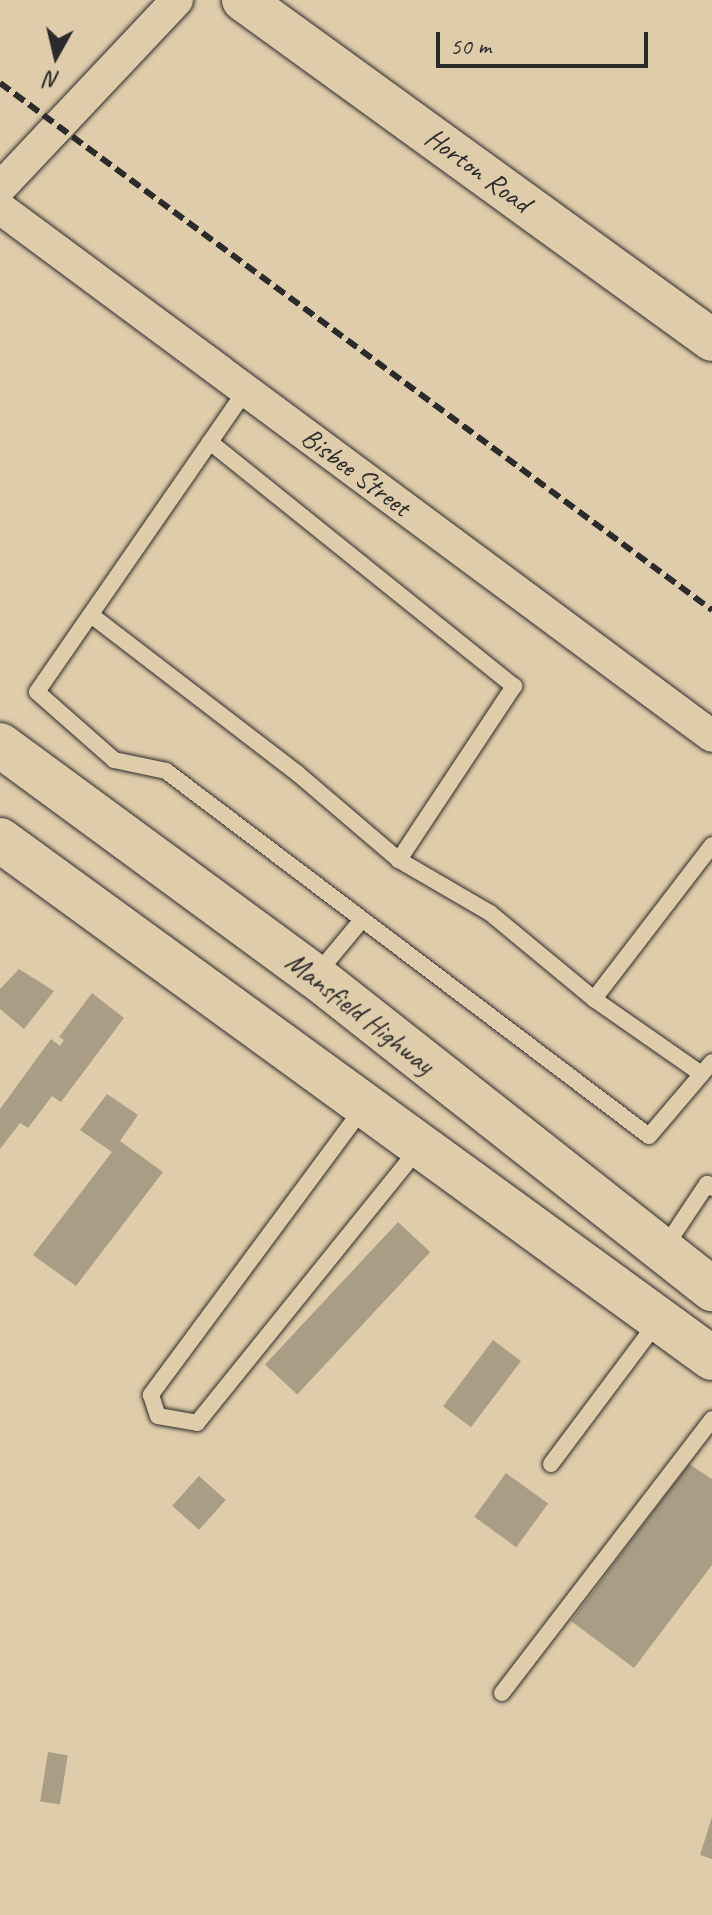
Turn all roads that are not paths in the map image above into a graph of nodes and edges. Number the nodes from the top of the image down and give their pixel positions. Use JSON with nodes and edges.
{"nodes":[{"id":1,"x":177,"y":0,"type":"edge"},
{"id":2,"x":243,"y":0,"type":"edge"},
{"id":3,"x":0,"y":188,"type":"edge"},
{"id":4,"x":0,"y":208,"type":"edge"},
{"id":5,"x":712,"y":340,"type":"edge"},
{"id":6,"x":246,"y":390,"type":"junction"},
{"id":7,"x":210,"y":442,"type":"junction"},
{"id":8,"x":91,"y":615,"type":"junction"},
{"id":9,"x":712,"y":736,"type":"edge"},
{"id":10,"x":0,"y":745,"type":"edge"},
{"id":11,"x":0,"y":840,"type":"edge"},
{"id":12,"x":712,"y":845,"type":"edge"},
{"id":13,"x":399,"y":860,"type":"junction"},
{"id":14,"x":361,"y":921,"type":"junction"},
{"id":15,"x":315,"y":976,"type":"junction"},
{"id":16,"x":594,"y":999,"type":"junction"},
{"id":17,"x":706,"y":1068,"type":"edge"},
{"id":18,"x":363,"y":1108,"type":"junction"},
{"id":19,"x":419,"y":1148,"type":"junction"},
{"id":20,"x":712,"y":1188,"type":"edge"},
{"id":21,"x":662,"y":1252,"type":"junction"},
{"id":22,"x":712,"y":1289,"type":"edge"},
{"id":23,"x":659,"y":1320,"type":"junction"},
{"id":24,"x":712,"y":1358,"type":"edge"},
{"id":25,"x":712,"y":1419,"type":"edge"},
{"id":26,"x":551,"y":1464,"type":"dead end"},
{"id":27,"x":502,"y":1693,"type":"dead end"}],
"edges":[{"from":1,"to":3,"type":"street"},
{"from":2,"to":5,"type":"street","name":"Horton Road"},
{"from":4,"to":6,"type":"street","name":"Bisbee Street"},
{"from":6,"to":7,"type":"lane"},
{"from":6,"to":9,"type":"street","name":"Bisbee Street"},
{"from":7,"to":8,"type":"lane"},
{"from":7,"to":13,"type":"lane"},
{"from":8,"to":13,"type":"lane"},
{"from":8,"to":14,"type":"lane"},
{"from":10,"to":15,"type":"main road","name":"Mansfield Highway"},
{"from":11,"to":18,"type":"main road"},
{"from":12,"to":16,"type":"lane"},
{"from":13,"to":16,"type":"lane"},
{"from":14,"to":15,"type":"lane"},
{"from":14,"to":17,"type":"lane"},
{"from":15,"to":21,"type":"main road","name":"Mansfield Highway"},
{"from":16,"to":17,"type":"lane"},
{"from":18,"to":19,"type":"main road"},
{"from":18,"to":19,"type":"lane"},
{"from":19,"to":23,"type":"main road"},
{"from":20,"to":21,"type":"lane"},
{"from":21,"to":22,"type":"main road","name":"Mansfield Highway"},
{"from":23,"to":24,"type":"main road"},
{"from":23,"to":26,"type":"lane"},
{"from":25,"to":27,"type":"lane"}]}
